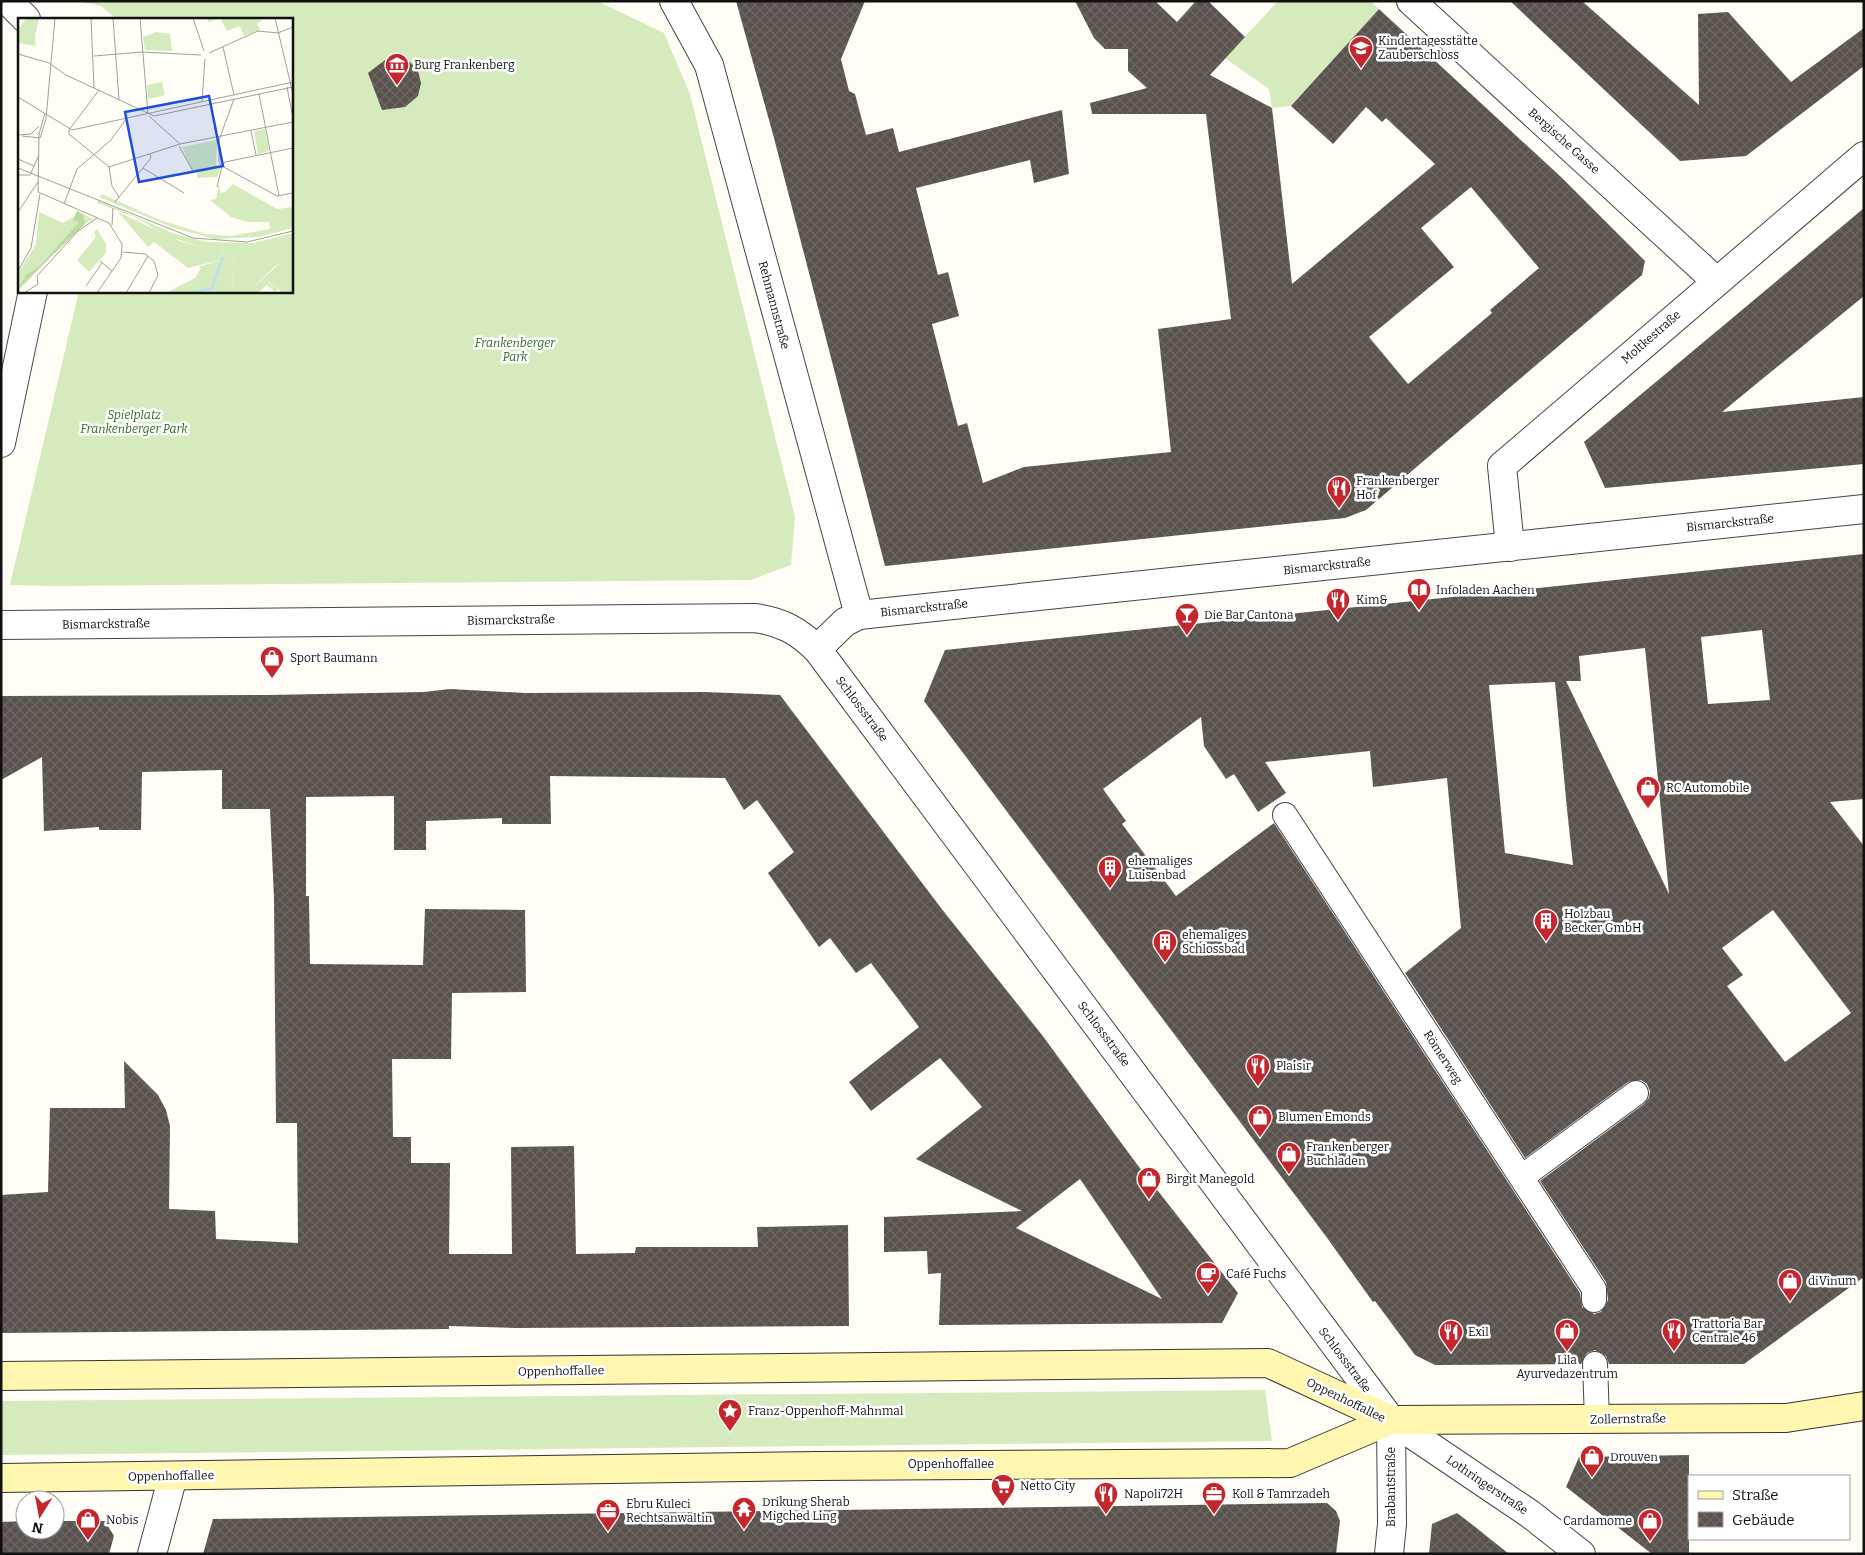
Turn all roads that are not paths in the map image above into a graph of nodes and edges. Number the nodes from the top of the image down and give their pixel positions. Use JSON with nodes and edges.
{"nodes":[{"id":1,"x":8,"y":1,"type":"edge"},
{"id":2,"x":674,"y":1,"type":"edge"},
{"id":3,"x":1411,"y":1,"type":"edge"},
{"id":4,"x":1,"y":9,"type":"edge"},
{"id":5,"x":25,"y":18,"type":"edge"},
{"id":6,"x":1864,"y":156,"type":"edge"},
{"id":7,"x":1716,"y":281,"type":"junction"},
{"id":8,"x":33,"y":292,"type":"edge"},
{"id":9,"x":1,"y":442,"type":"edge"},
{"id":10,"x":1864,"y":509,"type":"edge"},
{"id":11,"x":1510,"y":547,"type":"junction"},
{"id":12,"x":859,"y":614,"type":"junction"},
{"id":13,"x":1,"y":625,"type":"edge"},
{"id":14,"x":817,"y":649,"type":"junction"},
{"id":15,"x":1285,"y":815,"type":"dead end"},
{"id":16,"x":1636,"y":1092,"type":"dead end"},
{"id":17,"x":1522,"y":1177,"type":"junction"},
{"id":18,"x":1594,"y":1300,"type":"dead end"},
{"id":19,"x":1594,"y":1364,"type":"dead end"},
{"id":20,"x":1,"y":1376,"type":"edge"},
{"id":21,"x":1863,"y":1403,"type":"edge"},
{"id":22,"x":1597,"y":1419,"type":"junction"},
{"id":23,"x":1391,"y":1420,"type":"junction"},
{"id":24,"x":173,"y":1476,"type":"junction"},
{"id":25,"x":1,"y":1478,"type":"edge"},
{"id":26,"x":152,"y":1554,"type":"edge"},
{"id":27,"x":1389,"y":1554,"type":"edge"},
{"id":28,"x":1581,"y":1554,"type":"edge"}],
"edges":[{"from":1,"to":4,"type":"street"},
{"from":1,"to":5,"type":"street"},
{"from":2,"to":12,"type":"street","name":"Rehmannstraße"},
{"from":3,"to":7,"type":"street","name":"Bergische Gasse"},
{"from":6,"to":7,"type":"street","name":"Moltkestraße"},
{"from":7,"to":11,"type":"street","name":"Moltkestraße"},
{"from":8,"to":9,"type":"street"},
{"from":10,"to":11,"type":"street","name":"Bismarckstraße"},
{"from":11,"to":12,"type":"street","name":"Bismarckstraße"},
{"from":12,"to":14,"type":"street","name":"Bismarckstraße"},
{"from":13,"to":14,"type":"street","name":"Bismarckstraße"},
{"from":14,"to":23,"type":"street","name":"Schlossstraße"},
{"from":15,"to":17,"type":"lane","name":"Römerweg"},
{"from":16,"to":17,"type":"lane"},
{"from":17,"to":18,"type":"lane","name":"Römerweg"},
{"from":19,"to":22,"type":"lane"},
{"from":20,"to":23,"type":"street","name":"Oppenhoffallee"},
{"from":21,"to":22,"type":"street","name":"Zollernstraße"},
{"from":22,"to":23,"type":"street","name":"Zollernstraße"},
{"from":23,"to":24,"type":"street","name":"Oppenhoffallee"},
{"from":23,"to":27,"type":"street","name":"Brabantstraße"},
{"from":23,"to":28,"type":"street","name":"Lothringerstraße"},
{"from":24,"to":25,"type":"street","name":"Oppenhoffallee"},
{"from":24,"to":26,"type":"street"}]}
